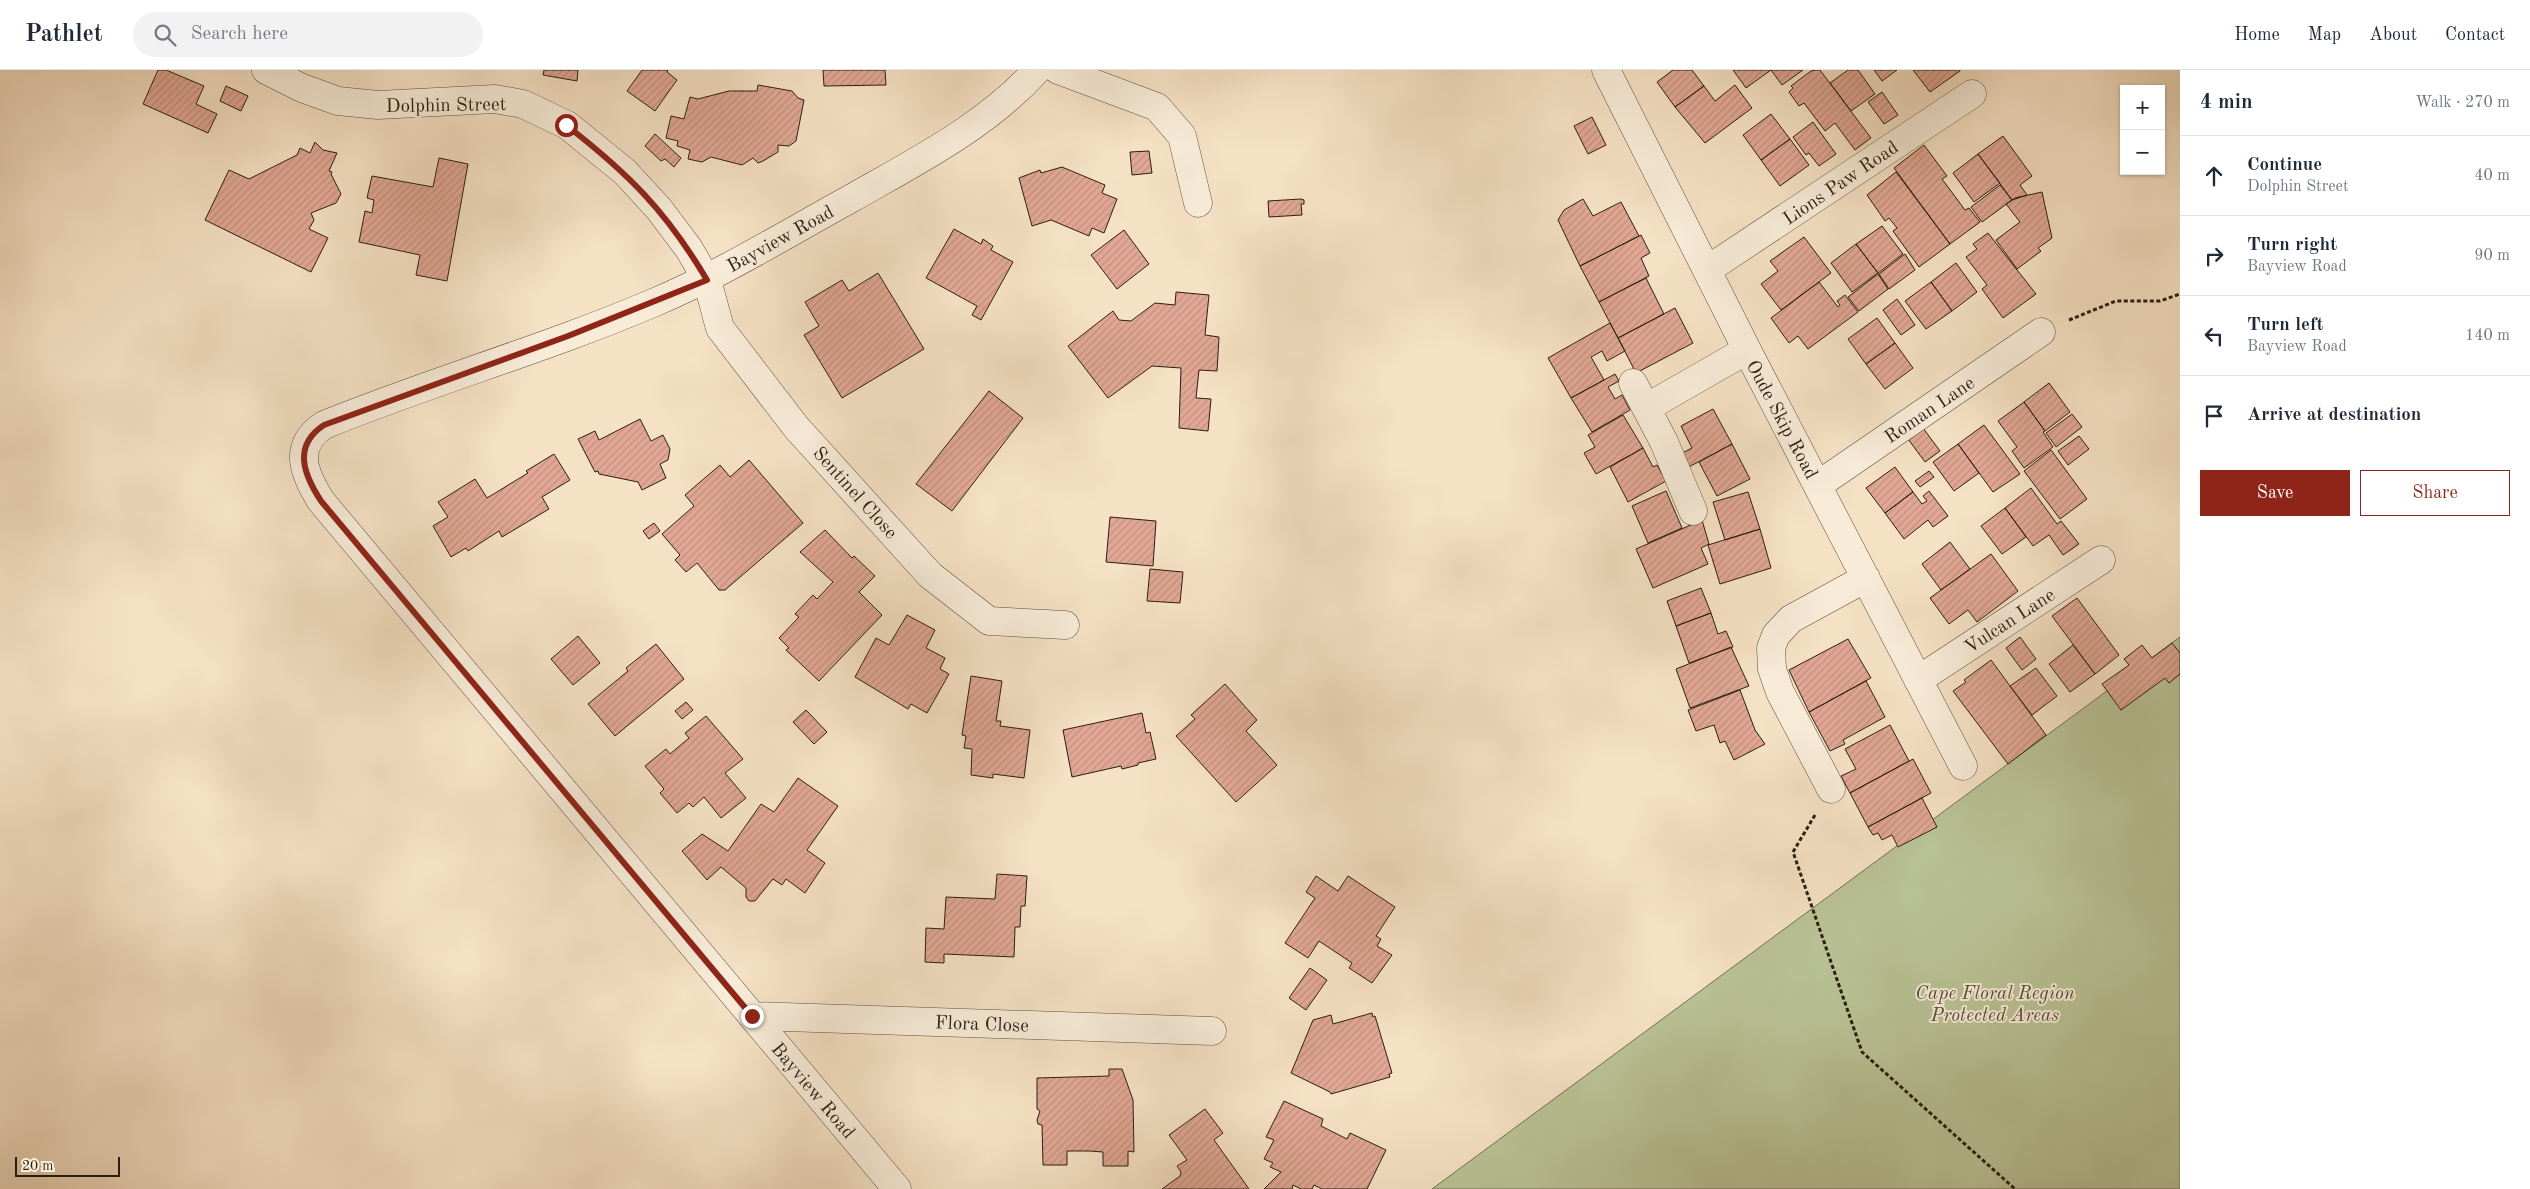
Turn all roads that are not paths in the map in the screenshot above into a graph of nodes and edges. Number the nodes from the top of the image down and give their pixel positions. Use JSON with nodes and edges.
{"nodes":[{"id":1,"x":266,"y":70,"type":"edge"},
{"id":2,"x":1036,"y":70,"type":"edge"},
{"id":3,"x":1058,"y":70,"type":"edge"},
{"id":4,"x":1609,"y":71,"type":"edge"},
{"id":5,"x":1972,"y":94,"type":"dead end"},
{"id":6,"x":1198,"y":203,"type":"dead end"},
{"id":7,"x":1707,"y":270,"type":"junction"},
{"id":8,"x":707,"y":280,"type":"junction"},
{"id":9,"x":2041,"y":332,"type":"road end"},
{"id":10,"x":1747,"y":350,"type":"junction"},
{"id":11,"x":1634,"y":383,"type":"dead end"},
{"id":12,"x":1646,"y":408,"type":"junction"},
{"id":13,"x":1818,"y":486,"type":"junction"},
{"id":14,"x":1693,"y":511,"type":"dead end"},
{"id":15,"x":2101,"y":560,"type":"dead end"},
{"id":16,"x":1866,"y":578,"type":"junction"},
{"id":17,"x":1066,"y":625,"type":"dead end"},
{"id":18,"x":1918,"y":680,"type":"junction"},
{"id":19,"x":1963,"y":766,"type":"dead end"},
{"id":20,"x":1831,"y":788,"type":"road end"},
{"id":21,"x":752,"y":1016,"type":"junction"},
{"id":22,"x":1212,"y":1031,"type":"dead end"},
{"id":23,"x":897,"y":1189,"type":"edge"}],
"edges":[{"from":1,"to":8,"type":"street","name":"Dolphin Street"},
{"from":2,"to":8,"type":"street","name":"Bayview Road"},
{"from":3,"to":6,"type":"street"},
{"from":4,"to":7,"type":"street","name":"Oude Skip Road"},
{"from":5,"to":7,"type":"street","name":"Lions Paw Road"},
{"from":7,"to":10,"type":"street","name":"Oude Skip Road"},
{"from":8,"to":17,"type":"street","name":"Sentinel Close"},
{"from":8,"to":21,"type":"street","name":"Bayview Road"},
{"from":9,"to":13,"type":"street","name":"Roman Lane"},
{"from":10,"to":12,"type":"street"},
{"from":10,"to":13,"type":"street","name":"Oude Skip Road"},
{"from":11,"to":12,"type":"street"},
{"from":12,"to":14,"type":"street"},
{"from":13,"to":16,"type":"street","name":"Oude Skip Road"},
{"from":15,"to":18,"type":"street","name":"Vulcan Lane"},
{"from":16,"to":18,"type":"street","name":"Oude Skip Road"},
{"from":16,"to":20,"type":"street"},
{"from":18,"to":19,"type":"street","name":"Oude Skip Road"},
{"from":21,"to":22,"type":"street","name":"Flora Close"},
{"from":21,"to":23,"type":"street","name":"Bayview Road"}]}
